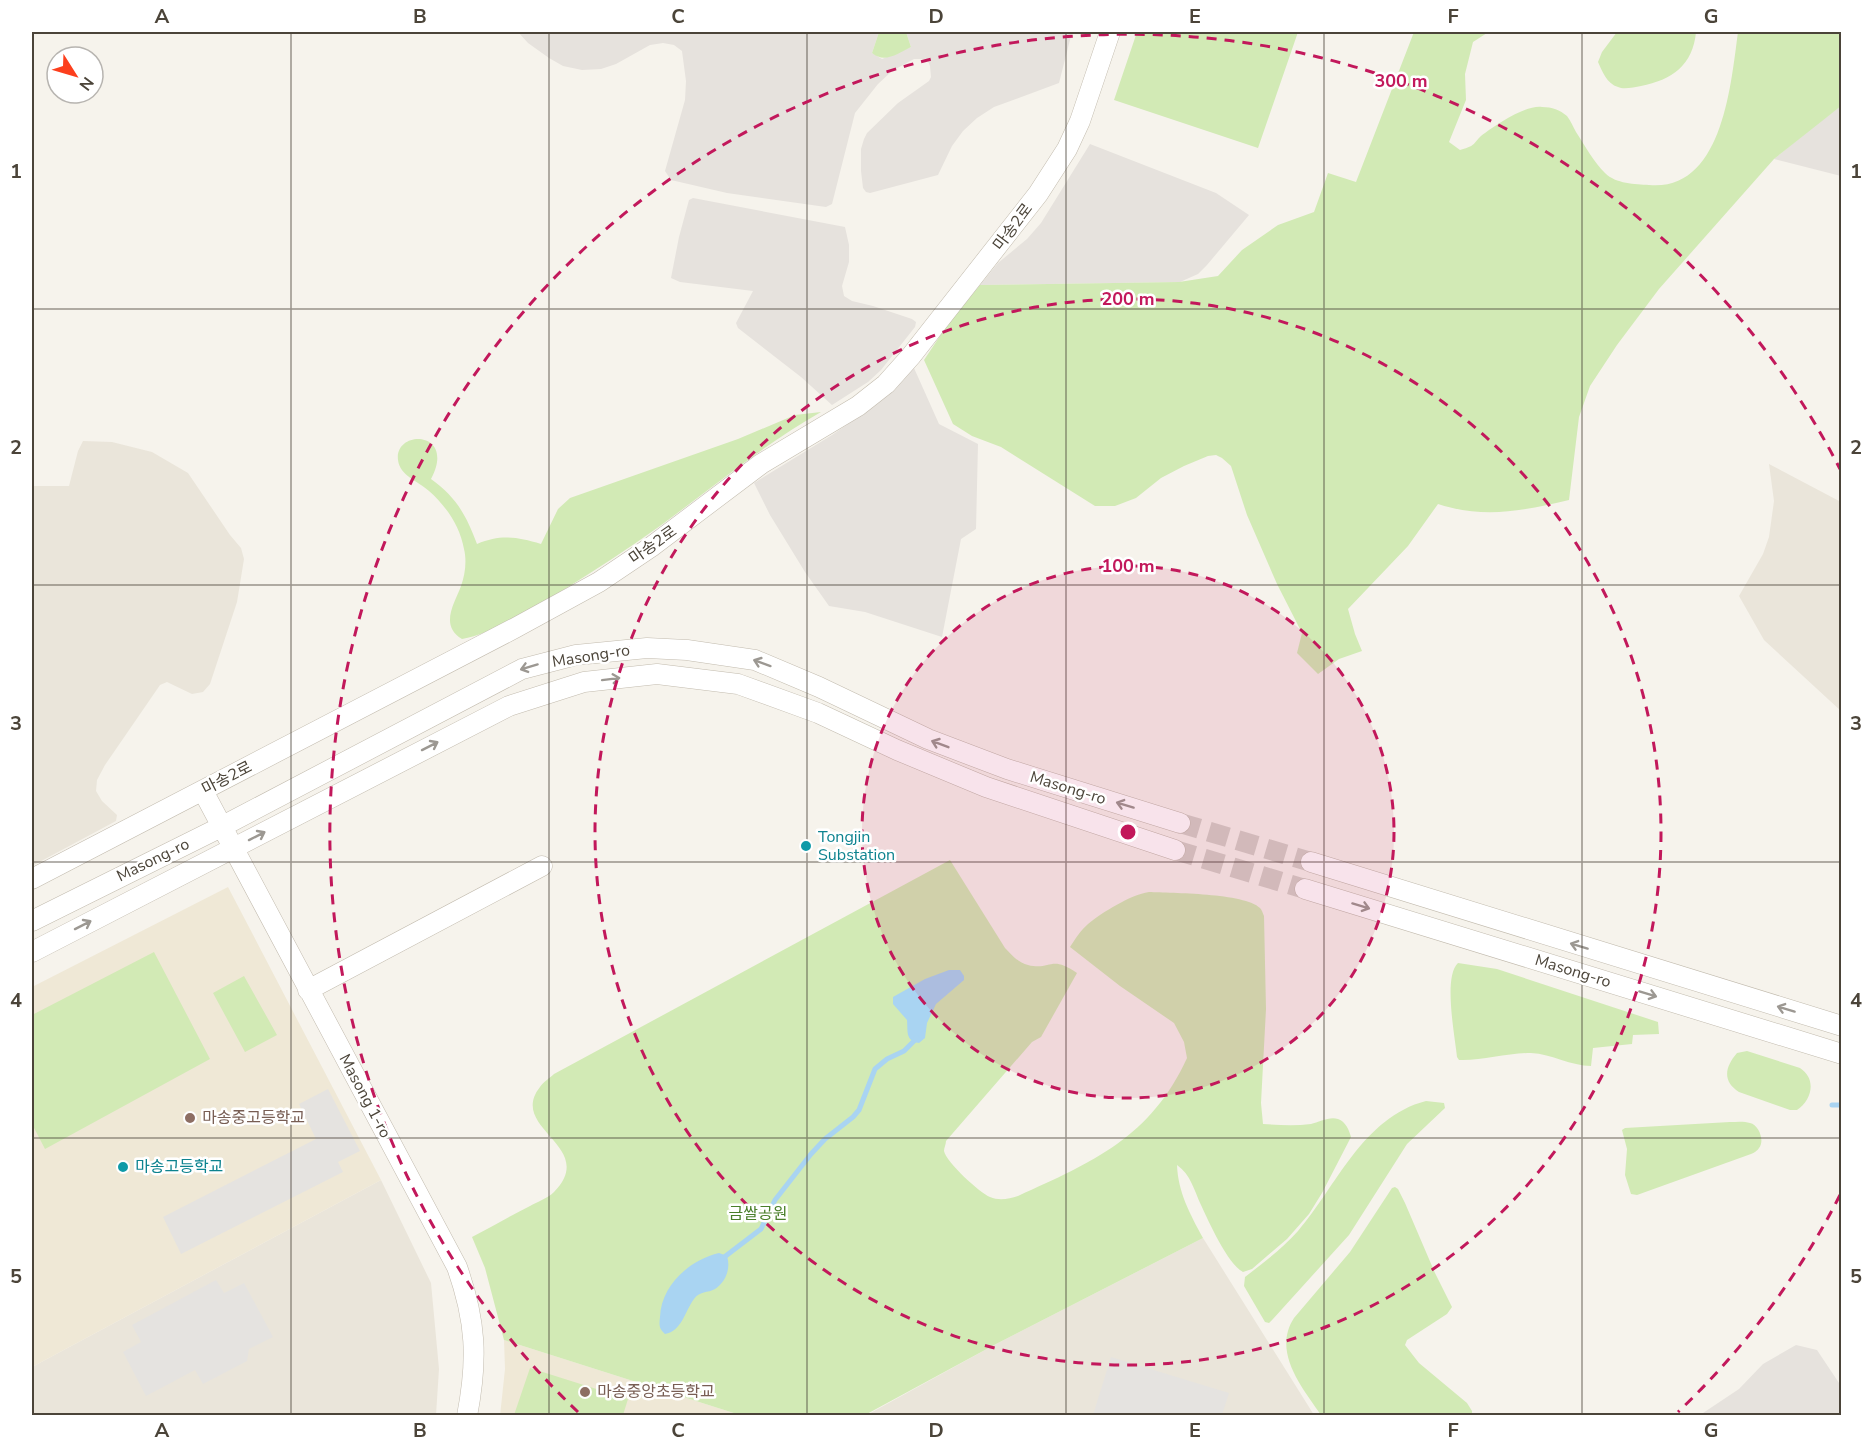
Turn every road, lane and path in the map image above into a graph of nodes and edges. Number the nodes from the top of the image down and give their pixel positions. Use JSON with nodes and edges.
{"nodes":[{"id":1,"x":1110,"y":32,"type":"edge"},
{"id":2,"x":203,"y":791,"type":"junction"},
{"id":3,"x":1180,"y":823,"type":"tunnel mouth"},
{"id":4,"x":221,"y":827,"type":"junction"},
{"id":5,"x":232,"y":848,"type":"junction"},
{"id":6,"x":1175,"y":850,"type":"tunnel mouth"},
{"id":7,"x":1311,"y":862,"type":"tunnel mouth"},
{"id":8,"x":542,"y":866,"type":"dead end"},
{"id":9,"x":32,"y":879,"type":"edge"},
{"id":10,"x":1305,"y":889,"type":"tunnel mouth"},
{"id":11,"x":32,"y":921,"type":"edge"},
{"id":12,"x":32,"y":952,"type":"edge"},
{"id":13,"x":308,"y":990,"type":"junction"},
{"id":14,"x":1842,"y":1026,"type":"edge"},
{"id":15,"x":1842,"y":1054,"type":"edge"},
{"id":16,"x":467,"y":1416,"type":"edge"}],
"edges":[{"from":1,"to":2,"type":"street","name":"마송2로"},
{"from":2,"to":4,"type":"street","name":"Masong 1-ro"},
{"from":2,"to":9,"type":"street","name":"마송2로"},
{"from":3,"to":4,"type":"street","name":"Masong-ro","one_way":true},
{"from":4,"to":5,"type":"street","name":"Masong 1-ro"},
{"from":4,"to":11,"type":"street","name":"Masong-ro"},
{"from":5,"to":6,"type":"street","name":"Masong-ro","one_way":true},
{"from":12,"to":5,"type":"street","name":"Masong-ro","one_way":true},
{"from":5,"to":13,"type":"street","name":"Masong 1-ro"},
{"from":14,"to":7,"type":"street","name":"Masong-ro","one_way":true},
{"from":8,"to":13,"type":"street"},
{"from":10,"to":15,"type":"street","name":"Masong-ro","one_way":true},
{"from":13,"to":16,"type":"street","name":"Masong 1-ro"}]}
